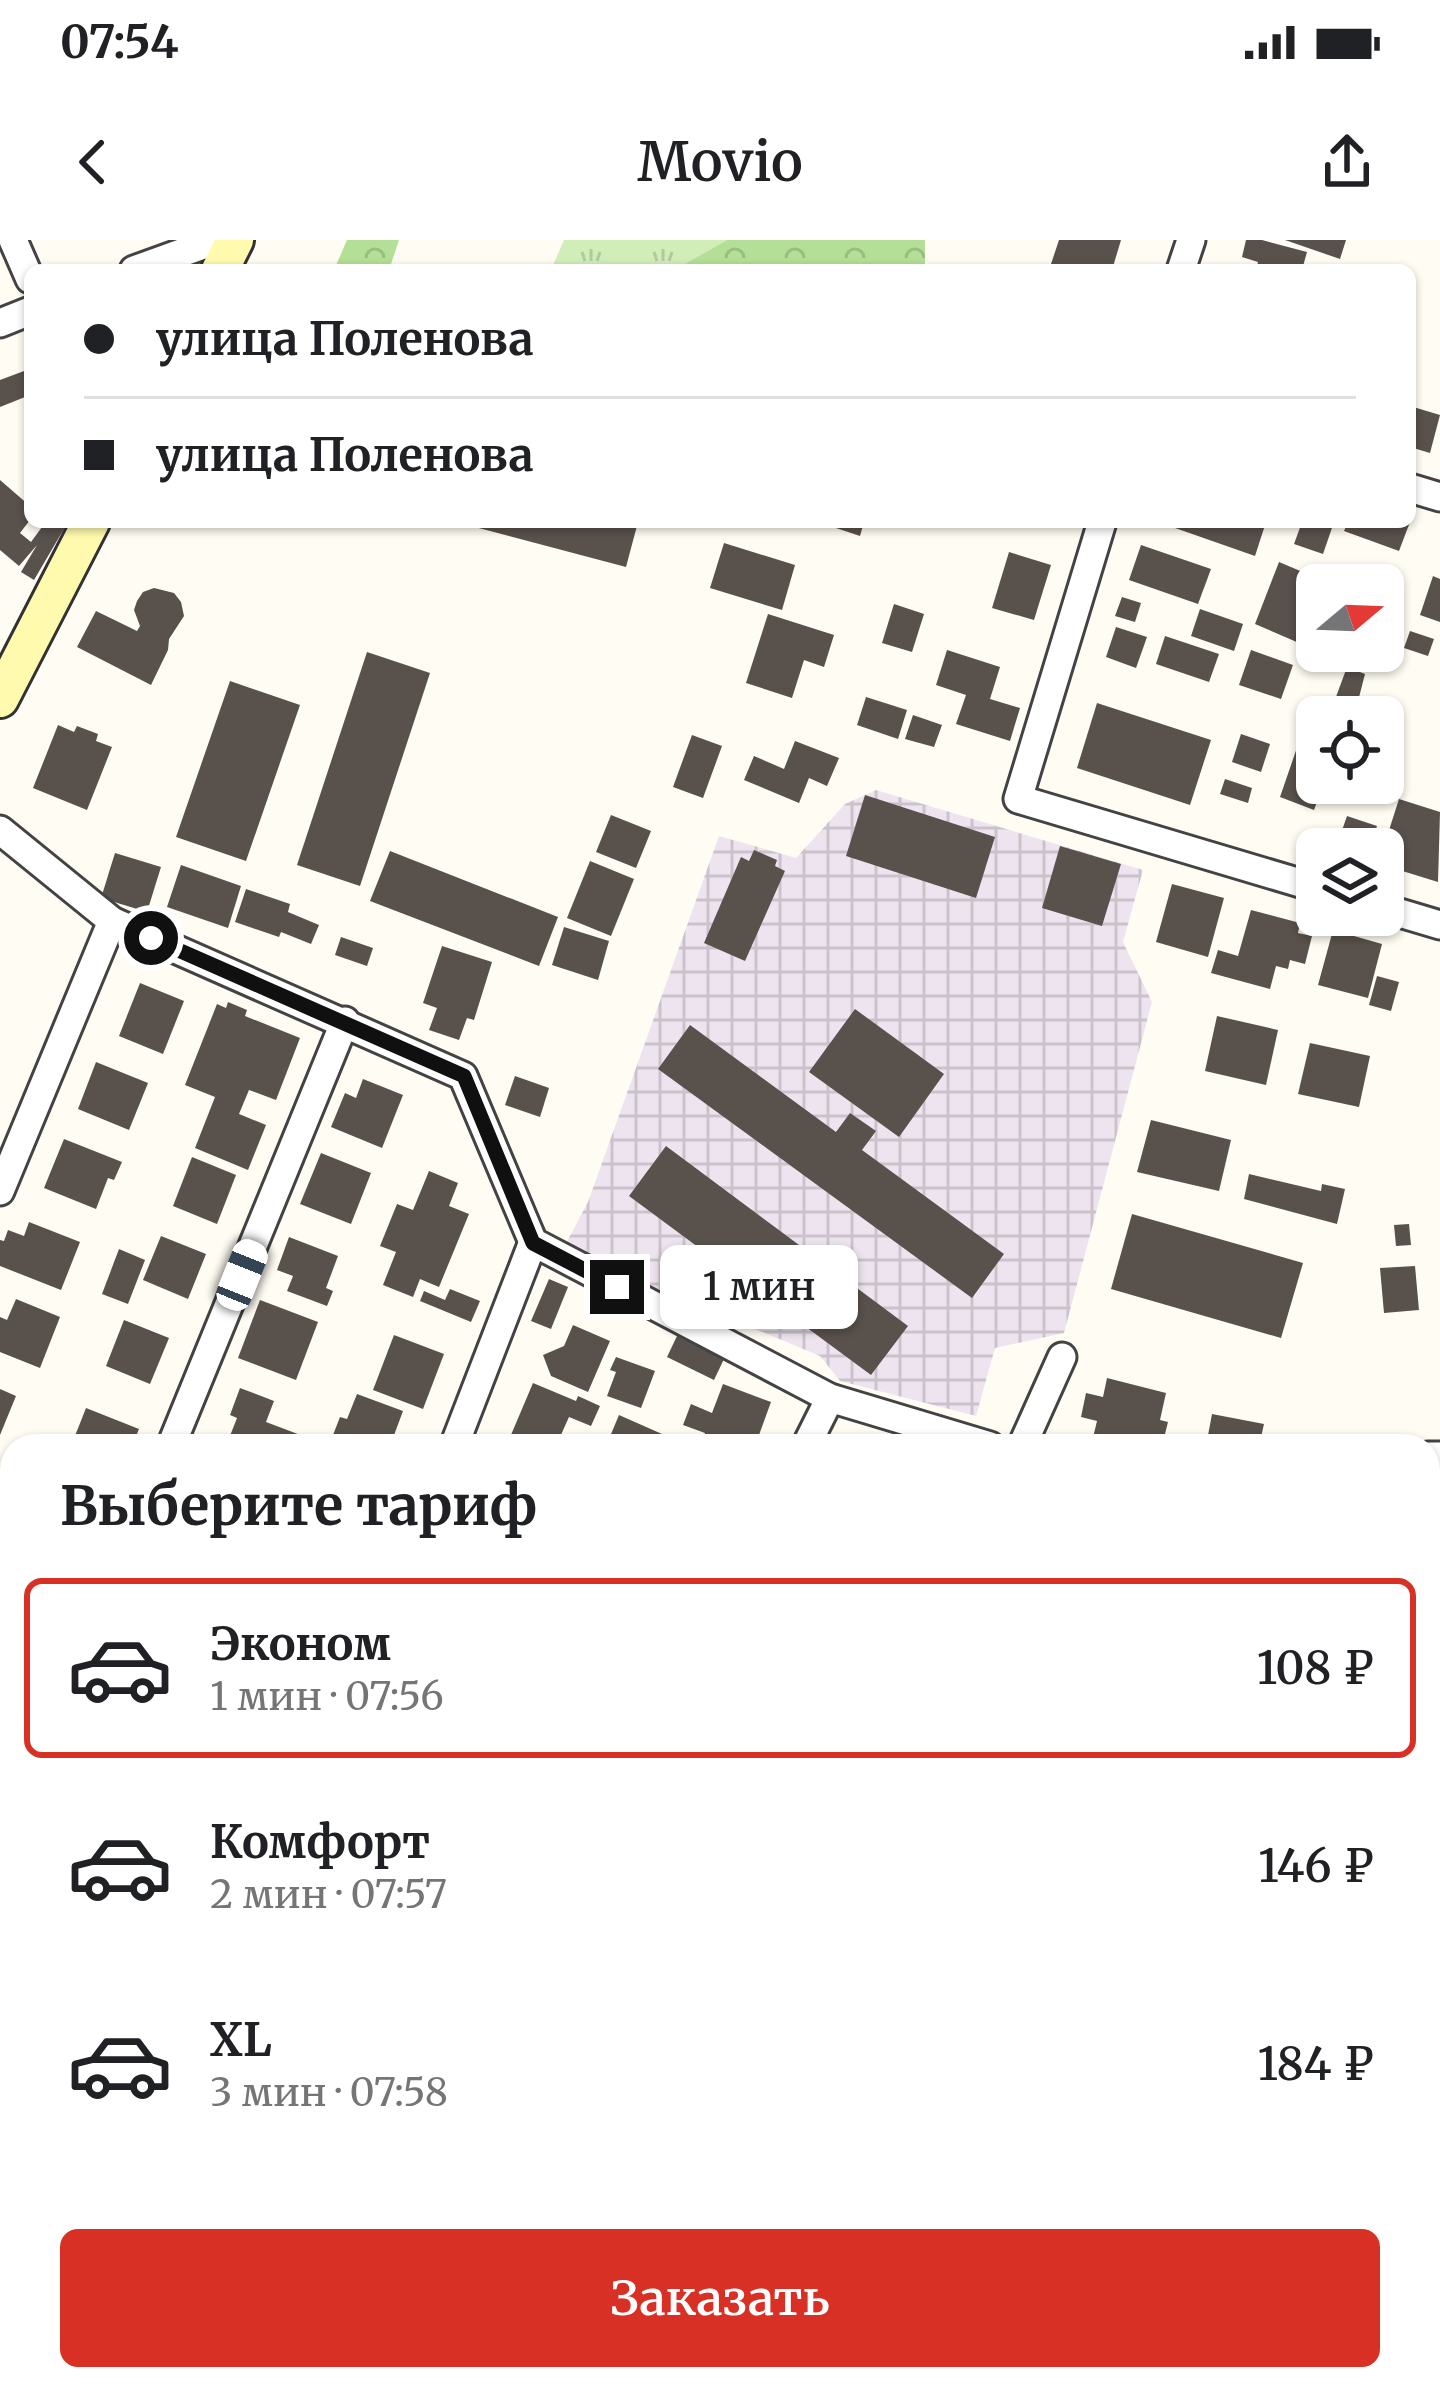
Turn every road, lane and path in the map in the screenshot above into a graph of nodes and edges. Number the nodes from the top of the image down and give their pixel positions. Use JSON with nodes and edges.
{"nodes":[{"id":1,"x":217,"y":240,"type":"edge"},
{"id":2,"x":151,"y":264,"type":"edge"},
{"id":3,"x":89,"y":528,"type":"edge"},
{"id":4,"x":1100,"y":528,"type":"edge"},
{"id":5,"x":0,"y":699,"type":"edge"},
{"id":6,"x":0,"y":830,"type":"edge"},
{"id":7,"x":1296,"y":882,"type":"edge"},
{"id":8,"x":1404,"y":914,"type":"edge"},
{"id":9,"x":112,"y":921,"type":"junction"},
{"id":10,"x":1440,"y":925,"type":"edge"},
{"id":11,"x":344,"y":1021,"type":"junction"},
{"id":12,"x":0,"y":1191,"type":"edge"},
{"id":13,"x":533,"y":1243,"type":"junction"},
{"id":14,"x":1062,"y":1358,"type":"dead end"},
{"id":15,"x":830,"y":1397,"type":"junction"},
{"id":16,"x":176,"y":1434,"type":"edge"},
{"id":17,"x":459,"y":1434,"type":"edge"},
{"id":18,"x":812,"y":1434,"type":"edge"},
{"id":19,"x":951,"y":1434,"type":"edge"},
{"id":20,"x":1027,"y":1434,"type":"edge"}],
"edges":[{"from":1,"to":2,"type":"street"},
{"from":3,"to":5,"type":"street"},
{"from":4,"to":7,"type":"street"},
{"from":6,"to":9,"type":"street"},
{"from":8,"to":10,"type":"street"},
{"from":9,"to":11,"type":"street"},
{"from":9,"to":12,"type":"street"},
{"from":11,"to":13,"type":"street"},
{"from":11,"to":16,"type":"street"},
{"from":13,"to":15,"type":"street"},
{"from":13,"to":17,"type":"street"},
{"from":14,"to":20,"type":"street"},
{"from":15,"to":18,"type":"street"},
{"from":15,"to":19,"type":"street"}]}
